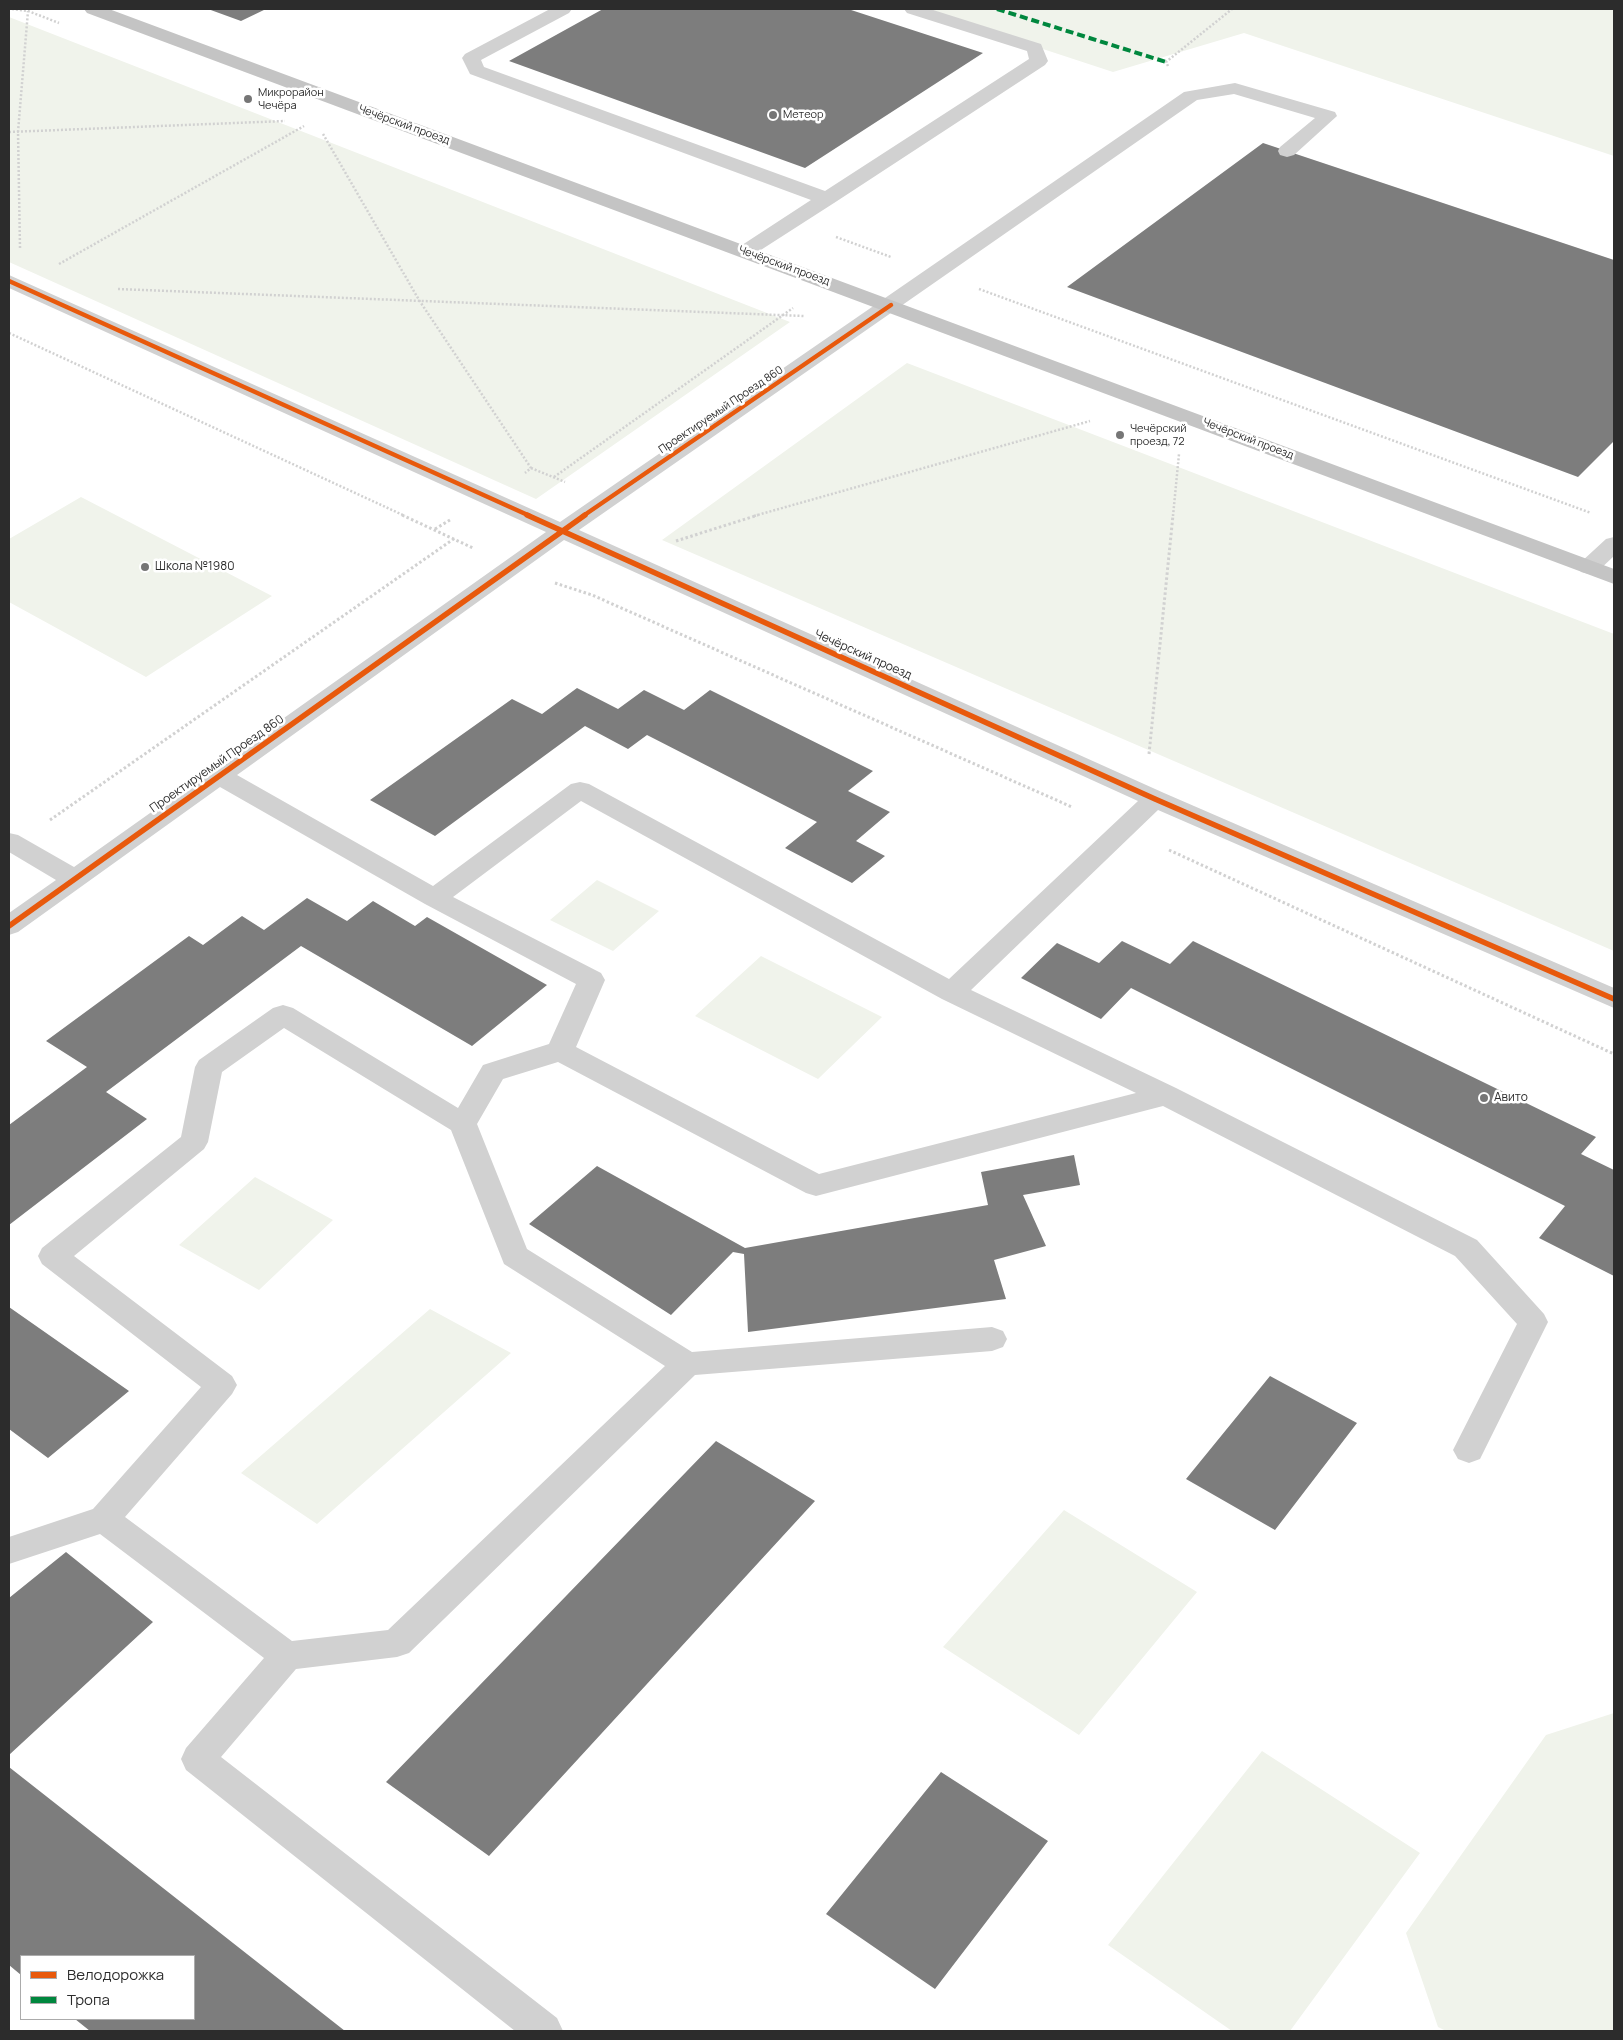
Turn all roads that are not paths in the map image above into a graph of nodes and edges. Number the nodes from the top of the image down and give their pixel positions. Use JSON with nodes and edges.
{"nodes":[{"id":1,"x":94,"y":9,"type":"edge"},
{"id":2,"x":563,"y":9,"type":"edge"},
{"id":3,"x":913,"y":9,"type":"edge"},
{"id":4,"x":1286,"y":151,"type":"dead end"},
{"id":5,"x":826,"y":199,"type":"junction"},
{"id":6,"x":746,"y":252,"type":"junction"},
{"id":7,"x":14,"y":283,"type":"edge"},
{"id":8,"x":891,"y":305,"type":"junction"},
{"id":9,"x":562,"y":532,"type":"junction"},
{"id":10,"x":1614,"y":544,"type":"edge"},
{"id":11,"x":1589,"y":567,"type":"junction"},
{"id":12,"x":1614,"y":577,"type":"edge"},
{"id":13,"x":219,"y":776,"type":"junction"},
{"id":14,"x":1155,"y":799,"type":"junction"},
{"id":15,"x":12,"y":842,"type":"edge"},
{"id":16,"x":75,"y":879,"type":"junction"},
{"id":17,"x":434,"y":898,"type":"junction"},
{"id":18,"x":9,"y":926,"type":"edge"},
{"id":19,"x":952,"y":992,"type":"junction"},
{"id":20,"x":1614,"y":999,"type":"edge"},
{"id":21,"x":560,"y":1051,"type":"junction"},
{"id":22,"x":1166,"y":1095,"type":"junction"},
{"id":23,"x":463,"y":1124,"type":"junction"},
{"id":24,"x":992,"y":1339,"type":"dead end"},
{"id":25,"x":687,"y":1364,"type":"junction"},
{"id":26,"x":1469,"y":1450,"type":"dead end"},
{"id":27,"x":104,"y":1519,"type":"junction"},
{"id":28,"x":9,"y":1550,"type":"edge"},
{"id":29,"x":287,"y":1656,"type":"junction"},
{"id":30,"x":544,"y":2031,"type":"edge"}],
"edges":[{"from":1,"to":6,"type":"main road","name":"Чечёрский проезд"},
{"from":2,"to":5,"type":"street"},
{"from":3,"to":5,"type":"street"},
{"from":4,"to":8,"type":"street","name":"Проектируемый Проезд 860"},
{"from":5,"to":6,"type":"street"},
{"from":6,"to":8,"type":"main road","name":"Чечёрский проезд"},
{"from":7,"to":9,"type":"street","name":"Чечёрский проезд"},
{"from":8,"to":9,"type":"street","name":"Проектируемый Проезд 860"},
{"from":8,"to":11,"type":"main road","name":"Чечёрский проезд"},
{"from":9,"to":13,"type":"street","name":"Проектируемый Проезд 860"},
{"from":9,"to":14,"type":"street","name":"Чечёрский проезд"},
{"from":10,"to":11,"type":"street"},
{"from":11,"to":12,"type":"main road","name":"Чечёрский проезд"},
{"from":13,"to":16,"type":"street","name":"Проектируемый Проезд 860"},
{"from":13,"to":17,"type":"street"},
{"from":14,"to":19,"type":"street"},
{"from":14,"to":20,"type":"street","name":"Чечёрский проезд"},
{"from":15,"to":16,"type":"street"},
{"from":16,"to":18,"type":"street","name":"Проектируемый Проезд 860"},
{"from":17,"to":19,"type":"street"},
{"from":17,"to":21,"type":"street"},
{"from":19,"to":22,"type":"street"},
{"from":21,"to":22,"type":"street"},
{"from":21,"to":23,"type":"street"},
{"from":22,"to":26,"type":"street"},
{"from":23,"to":25,"type":"street"},
{"from":23,"to":27,"type":"street"},
{"from":24,"to":25,"type":"street"},
{"from":25,"to":29,"type":"street"},
{"from":27,"to":28,"type":"street"},
{"from":27,"to":29,"type":"street"},
{"from":29,"to":30,"type":"street"}]}
